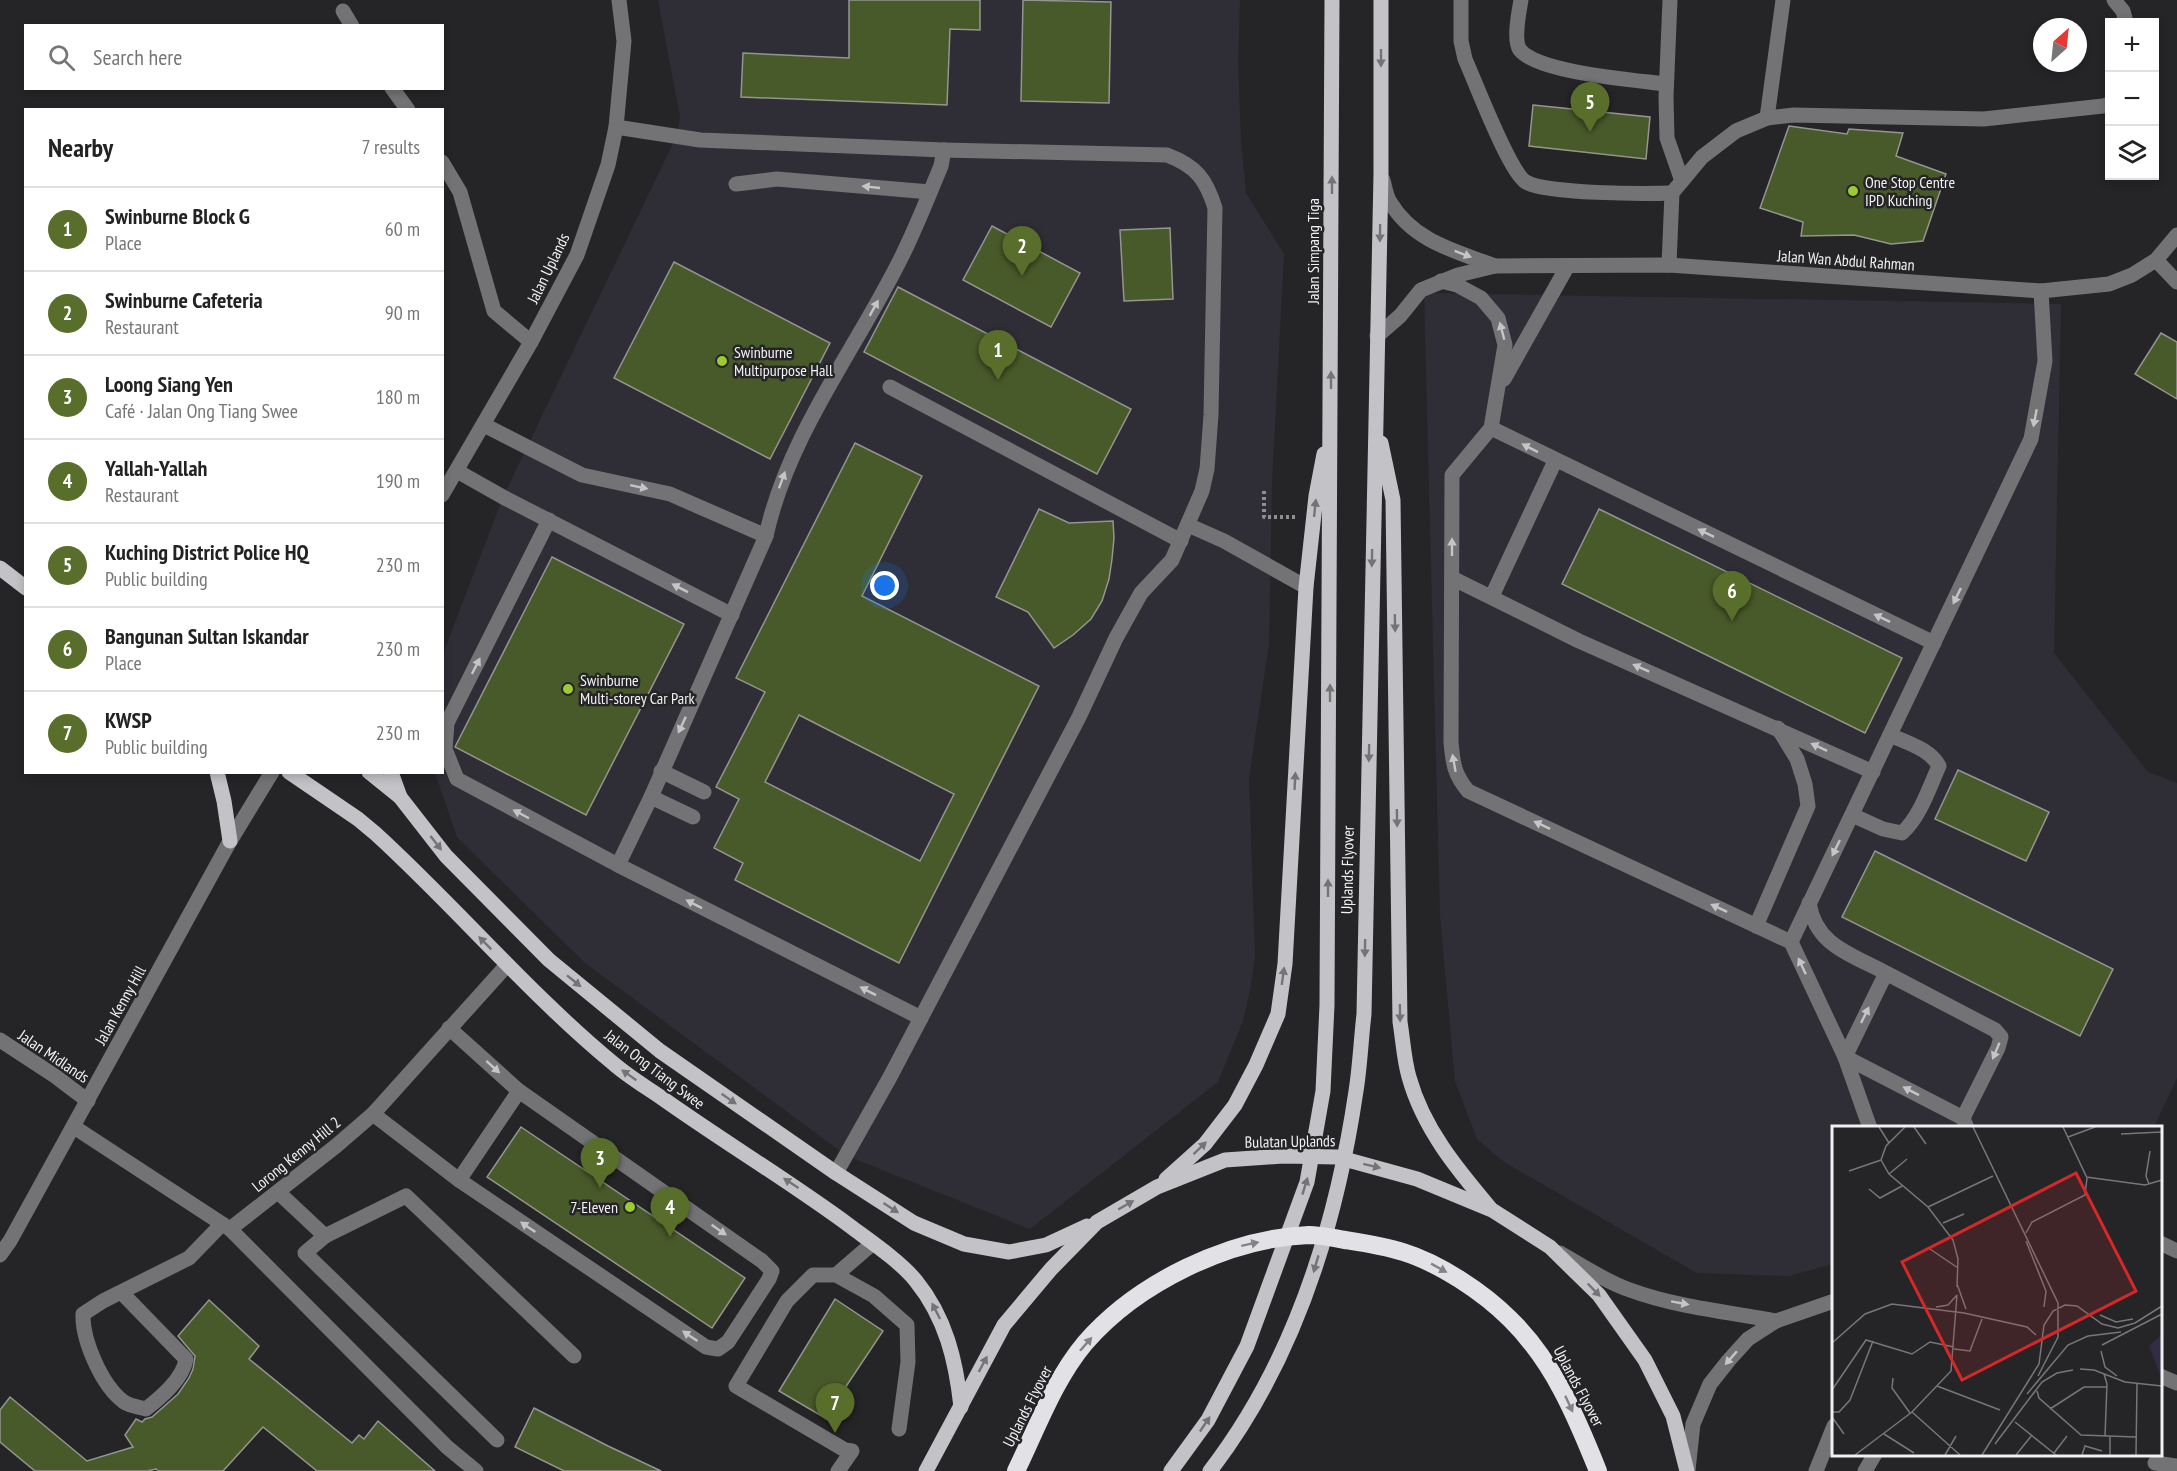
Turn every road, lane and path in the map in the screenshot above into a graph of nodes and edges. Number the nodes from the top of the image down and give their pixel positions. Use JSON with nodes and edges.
{"nodes":[{"id":1,"x":619,"y":0,"type":"edge"},
{"id":2,"x":1332,"y":0,"type":"edge"},
{"id":3,"x":1381,"y":0,"type":"edge"},
{"id":4,"x":1461,"y":0,"type":"edge"},
{"id":5,"x":1521,"y":0,"type":"edge"},
{"id":6,"x":1670,"y":0,"type":"edge"},
{"id":7,"x":1783,"y":0,"type":"edge"},
{"id":8,"x":2114,"y":0,"type":"edge"},
{"id":9,"x":343,"y":11,"type":"dead end"},
{"id":10,"x":2125,"y":18,"type":"edge"},
{"id":11,"x":351,"y":24,"type":"edge"},
{"id":12,"x":1666,"y":84,"type":"junction"},
{"id":13,"x":393,"y":90,"type":"edge"},
{"id":14,"x":2105,"y":105,"type":"edge"},
{"id":15,"x":407,"y":108,"type":"edge"},
{"id":16,"x":1767,"y":118,"type":"junction"},
{"id":17,"x":616,"y":127,"type":"junction"},
{"id":18,"x":945,"y":150,"type":"junction"},
{"id":19,"x":444,"y":165,"type":"edge"},
{"id":20,"x":1382,"y":174,"type":"junction"},
{"id":21,"x":736,"y":184,"type":"dead end"},
{"id":22,"x":1677,"y":187,"type":"junction"},
{"id":23,"x":930,"y":192,"type":"junction"},
{"id":24,"x":2177,"y":236,"type":"edge"},
{"id":25,"x":2156,"y":260,"type":"junction"},
{"id":26,"x":1495,"y":266,"type":"junction"},
{"id":27,"x":1669,"y":266,"type":"junction"},
{"id":28,"x":1567,"y":267,"type":"junction"},
{"id":29,"x":1441,"y":281,"type":"junction"},
{"id":30,"x":2177,"y":282,"type":"edge"},
{"id":31,"x":2041,"y":291,"type":"junction"},
{"id":32,"x":1377,"y":336,"type":"junction"},
{"id":33,"x":531,"y":342,"type":"junction"},
{"id":34,"x":890,"y":387,"type":"dead end"},
{"id":35,"x":1499,"y":389,"type":"junction"},
{"id":36,"x":1376,"y":419,"type":"junction"},
{"id":37,"x":1331,"y":421,"type":"junction"},
{"id":38,"x":484,"y":425,"type":"junction"},
{"id":39,"x":1491,"y":428,"type":"junction"},
{"id":40,"x":1555,"y":460,"type":"junction"},
{"id":41,"x":457,"y":471,"type":"junction"},
{"id":42,"x":1264,"y":491,"type":"dead end"},
{"id":43,"x":444,"y":492,"type":"edge"},
{"id":44,"x":1331,"y":502,"type":"joint"},
{"id":45,"x":1264,"y":517,"type":"dead end"},
{"id":46,"x":549,"y":520,"type":"junction"},
{"id":47,"x":1188,"y":525,"type":"junction"},
{"id":48,"x":766,"y":536,"type":"junction"},
{"id":49,"x":1181,"y":541,"type":"junction"},
{"id":50,"x":0,"y":568,"type":"edge"},
{"id":51,"x":1452,"y":578,"type":"junction"},
{"id":52,"x":22,"y":583,"type":"edge"},
{"id":53,"x":1306,"y":587,"type":"junction"},
{"id":54,"x":1492,"y":597,"type":"junction"},
{"id":55,"x":732,"y":615,"type":"junction"},
{"id":56,"x":1935,"y":643,"type":"junction"},
{"id":57,"x":1778,"y":728,"type":"junction"},
{"id":58,"x":1890,"y":735,"type":"junction"},
{"id":59,"x":661,"y":771,"type":"junction"},
{"id":60,"x":1873,"y":772,"type":"junction"},
{"id":61,"x":217,"y":774,"type":"edge"},
{"id":62,"x":271,"y":774,"type":"edge"},
{"id":63,"x":292,"y":774,"type":"edge"},
{"id":64,"x":371,"y":774,"type":"edge"},
{"id":65,"x":393,"y":774,"type":"edge"},
{"id":66,"x":704,"y":792,"type":"dead end"},
{"id":67,"x":651,"y":796,"type":"junction"},
{"id":68,"x":400,"y":797,"type":"junction"},
{"id":69,"x":1852,"y":815,"type":"junction"},
{"id":70,"x":693,"y":817,"type":"dead end"},
{"id":71,"x":230,"y":841,"type":"junction"},
{"id":72,"x":618,"y":865,"type":"junction"},
{"id":73,"x":1809,"y":903,"type":"junction"},
{"id":74,"x":1756,"y":926,"type":"junction"},
{"id":75,"x":1791,"y":942,"type":"junction"},
{"id":76,"x":507,"y":965,"type":"junction"},
{"id":77,"x":1886,"y":973,"type":"junction"},
{"id":78,"x":921,"y":1018,"type":"junction"},
{"id":79,"x":449,"y":1028,"type":"junction"},
{"id":80,"x":0,"y":1040,"type":"edge"},
{"id":81,"x":1845,"y":1057,"type":"junction"},
{"id":82,"x":519,"y":1091,"type":"junction"},
{"id":83,"x":88,"y":1101,"type":"junction"},
{"id":84,"x":373,"y":1114,"type":"junction"},
{"id":85,"x":1965,"y":1123,"type":"edge"},
{"id":86,"x":74,"y":1126,"type":"junction"},
{"id":87,"x":1869,"y":1126,"type":"edge"},
{"id":88,"x":836,"y":1173,"type":"junction"},
{"id":89,"x":459,"y":1180,"type":"junction"},
{"id":90,"x":1157,"y":1187,"type":"junction"},
{"id":91,"x":278,"y":1192,"type":"junction"},
{"id":92,"x":1492,"y":1210,"type":"junction"},
{"id":93,"x":1097,"y":1222,"type":"junction"},
{"id":94,"x":226,"y":1227,"type":"junction"},
{"id":95,"x":324,"y":1236,"type":"junction"},
{"id":96,"x":873,"y":1243,"type":"junction"},
{"id":97,"x":2162,"y":1244,"type":"edge"},
{"id":98,"x":1550,"y":1247,"type":"junction"},
{"id":99,"x":2177,"y":1251,"type":"edge"},
{"id":100,"x":0,"y":1255,"type":"edge"},
{"id":101,"x":836,"y":1275,"type":"junction"},
{"id":102,"x":764,"y":1288,"type":"junction"},
{"id":103,"x":121,"y":1292,"type":"junction"},
{"id":104,"x":787,"y":1301,"type":"junction"},
{"id":105,"x":1832,"y":1301,"type":"edge"},
{"id":106,"x":1776,"y":1322,"type":"junction"},
{"id":107,"x":574,"y":1356,"type":"dead end"},
{"id":108,"x":2162,"y":1377,"type":"edge"},
{"id":109,"x":2177,"y":1383,"type":"edge"},
{"id":110,"x":961,"y":1407,"type":"junction"},
{"id":111,"x":899,"y":1429,"type":"dead end"},
{"id":112,"x":1832,"y":1429,"type":"edge"},
{"id":113,"x":497,"y":1440,"type":"dead end"},
{"id":114,"x":1874,"y":1456,"type":"edge"},
{"id":115,"x":2155,"y":1463,"type":"edge"},
{"id":116,"x":2177,"y":1466,"type":"edge"},
{"id":117,"x":476,"y":1471,"type":"edge"},
{"id":118,"x":838,"y":1471,"type":"edge"},
{"id":119,"x":926,"y":1471,"type":"edge"},
{"id":120,"x":1016,"y":1471,"type":"edge"},
{"id":121,"x":1171,"y":1471,"type":"edge"},
{"id":122,"x":1210,"y":1471,"type":"edge"},
{"id":123,"x":1598,"y":1471,"type":"edge"},
{"id":124,"x":1688,"y":1471,"type":"edge"},
{"id":125,"x":1816,"y":1471,"type":"edge"},
{"id":126,"x":1865,"y":1471,"type":"edge"}],
"edges":[{"from":1,"to":17,"type":"street","name":"Jalan Uplands"},
{"from":37,"to":2,"type":"main road","name":"Jalan Simpang Tiga","one_way":true},
{"from":3,"to":20,"type":"main road","one_way":true},
{"from":4,"to":22,"type":"street"},
{"from":5,"to":12,"type":"street"},
{"from":6,"to":12,"type":"street"},
{"from":7,"to":16,"type":"street"},
{"from":8,"to":10,"type":"street"},
{"from":9,"to":11,"type":"street"},
{"from":12,"to":22,"type":"street"},
{"from":13,"to":15,"type":"street"},
{"from":14,"to":16,"type":"street"},
{"from":16,"to":22,"type":"street"},
{"from":17,"to":18,"type":"street"},
{"from":17,"to":33,"type":"street","name":"Jalan Uplands"},
{"from":18,"to":23,"type":"street"},
{"from":18,"to":47,"type":"street"},
{"from":19,"to":33,"type":"street"},
{"from":20,"to":26,"type":"street","one_way":true},
{"from":20,"to":32,"type":"main road","one_way":true},
{"from":23,"to":21,"type":"street","one_way":true},
{"from":22,"to":27,"type":"street"},
{"from":48,"to":23,"type":"street","one_way":true},
{"from":24,"to":25,"type":"street","name":"Jalan Wan Abdul Rahman"},
{"from":25,"to":30,"type":"street"},
{"from":25,"to":31,"type":"street","name":"Jalan Wan Abdul Rahman"},
{"from":26,"to":28,"type":"street","name":"Jalan Wan Abdul Rahman"},
{"from":26,"to":29,"type":"street"},
{"from":27,"to":28,"type":"street","name":"Jalan Wan Abdul Rahman"},
{"from":27,"to":31,"type":"street","name":"Jalan Wan Abdul Rahman"},
{"from":28,"to":35,"type":"street"},
{"from":29,"to":32,"type":"street"},
{"from":35,"to":29,"type":"street","one_way":true},
{"from":31,"to":56,"type":"street","one_way":true},
{"from":32,"to":36,"type":"main road"},
{"from":33,"to":38,"type":"street","name":"Jalan Uplands"},
{"from":34,"to":49,"type":"street"},
{"from":35,"to":39,"type":"street"},
{"from":36,"to":92,"type":"main road","one_way":true},
{"from":36,"to":122,"type":"main road","name":"Uplands Flyover","one_way":true},
{"from":37,"to":44,"type":"main road","name":"Jalan Simpang Tiga"},
{"from":53,"to":37,"type":"main road","one_way":true},
{"from":38,"to":41,"type":"street","name":"Jalan Uplands"},
{"from":38,"to":48,"type":"street","one_way":true},
{"from":40,"to":39,"type":"street","one_way":true},
{"from":51,"to":39,"type":"street","one_way":true},
{"from":40,"to":54,"type":"street"},
{"from":56,"to":40,"type":"street","one_way":true},
{"from":41,"to":43,"type":"street","name":"Jalan Uplands"},
{"from":41,"to":46,"type":"street"},
{"from":42,"to":45,"type":"path"},
{"from":121,"to":44,"type":"main road","name":"Uplands Flyover","one_way":true},
{"from":55,"to":46,"type":"street","one_way":true},
{"from":72,"to":46,"type":"street","one_way":true},
{"from":47,"to":49,"type":"street"},
{"from":47,"to":53,"type":"street"},
{"from":48,"to":55,"type":"street"},
{"from":49,"to":78,"type":"street"},
{"from":50,"to":52,"type":"main road"},
{"from":51,"to":54,"type":"street"},
{"from":74,"to":51,"type":"street","one_way":true},
{"from":90,"to":53,"type":"main road","one_way":true},
{"from":57,"to":54,"type":"street","one_way":true},
{"from":55,"to":59,"type":"street","one_way":true},
{"from":56,"to":58,"type":"street"},
{"from":60,"to":57,"type":"street","one_way":true},
{"from":57,"to":74,"type":"street"},
{"from":58,"to":60,"type":"street"},
{"from":58,"to":69,"type":"street"},
{"from":59,"to":66,"type":"street"},
{"from":59,"to":67,"type":"street"},
{"from":60,"to":69,"type":"street"},
{"from":61,"to":71,"type":"main road"},
{"from":62,"to":71,"type":"street","name":"Jalan Kenny Hill"},
{"from":76,"to":63,"type":"main road","name":"Jalan Ong Tiang Swee","one_way":true},
{"from":64,"to":68,"type":"main road","name":"Jalan Ong Tiang Swee"},
{"from":65,"to":68,"type":"main road"},
{"from":67,"to":70,"type":"street"},
{"from":67,"to":72,"type":"street"},
{"from":68,"to":88,"type":"main road","name":"Jalan Ong Tiang Swee","one_way":true},
{"from":69,"to":73,"type":"street","one_way":true},
{"from":71,"to":83,"type":"street","name":"Jalan Kenny Hill"},
{"from":78,"to":72,"type":"street","one_way":true},
{"from":73,"to":75,"type":"street"},
{"from":73,"to":77,"type":"street"},
{"from":74,"to":75,"type":"street"},
{"from":81,"to":75,"type":"street","one_way":true},
{"from":76,"to":79,"type":"street","name":"Lorong Kenny Hill 2"},
{"from":96,"to":76,"type":"main road","name":"Jalan Ong Tiang Swee","one_way":true},
{"from":81,"to":77,"type":"street","one_way":true},
{"from":77,"to":85,"type":"street","one_way":true},
{"from":78,"to":88,"type":"street"},
{"from":79,"to":82,"type":"street","one_way":true},
{"from":79,"to":84,"type":"street","name":"Lorong Kenny Hill 2"},
{"from":80,"to":83,"type":"street","name":"Jalan Midlands"},
{"from":85,"to":81,"type":"street","one_way":true},
{"from":81,"to":87,"type":"street"},
{"from":82,"to":89,"type":"street"},
{"from":82,"to":102,"type":"street","one_way":true},
{"from":83,"to":86,"type":"street","name":"Jalan Kenny Hill"},
{"from":84,"to":89,"type":"street"},
{"from":84,"to":91,"type":"street","name":"Lorong Kenny Hill 2"},
{"from":86,"to":94,"type":"street"},
{"from":86,"to":100,"type":"street","name":"Jalan Kenny Hill"},
{"from":88,"to":93,"type":"main road","name":"Jalan Ong Tiang Swee","one_way":true},
{"from":102,"to":89,"type":"street","one_way":true},
{"from":90,"to":92,"type":"main road","name":"Bulatan Uplands","one_way":true},
{"from":93,"to":90,"type":"main road","name":"Bulatan Uplands","one_way":true},
{"from":91,"to":94,"type":"street","name":"Lorong Kenny Hill 2"},
{"from":91,"to":95,"type":"street"},
{"from":92,"to":98,"type":"main road","name":"Bulatan Uplands"},
{"from":110,"to":93,"type":"main road","name":"Bulatan Uplands","one_way":true},
{"from":94,"to":103,"type":"street","name":"Lorong Kenny Hill 2"},
{"from":94,"to":117,"type":"street"},
{"from":95,"to":107,"type":"street"},
{"from":95,"to":113,"type":"street"},
{"from":96,"to":101,"type":"street"},
{"from":110,"to":96,"type":"main road","name":"Jalan Ong Tiang Swee","one_way":true},
{"from":97,"to":99,"type":"street"},
{"from":98,"to":106,"type":"street","one_way":true},
{"from":98,"to":124,"type":"main road","name":"Bulatan Uplands","one_way":true},
{"from":101,"to":104,"type":"street"},
{"from":101,"to":111,"type":"street"},
{"from":102,"to":104,"type":"street"},
{"from":103,"to":103,"type":"street","name":"Lorong Kenny Hill 2"},
{"from":104,"to":118,"type":"street"},
{"from":105,"to":106,"type":"street"},
{"from":106,"to":124,"type":"street","one_way":true},
{"from":108,"to":109,"type":"street"},
{"from":110,"to":119,"type":"main road","name":"Bulatan Uplands"},
{"from":112,"to":125,"type":"street"},
{"from":114,"to":126,"type":"street"},
{"from":115,"to":116,"type":"street"},
{"from":120,"to":123,"type":"highway","name":"Uplands Flyover","one_way":true}]}
